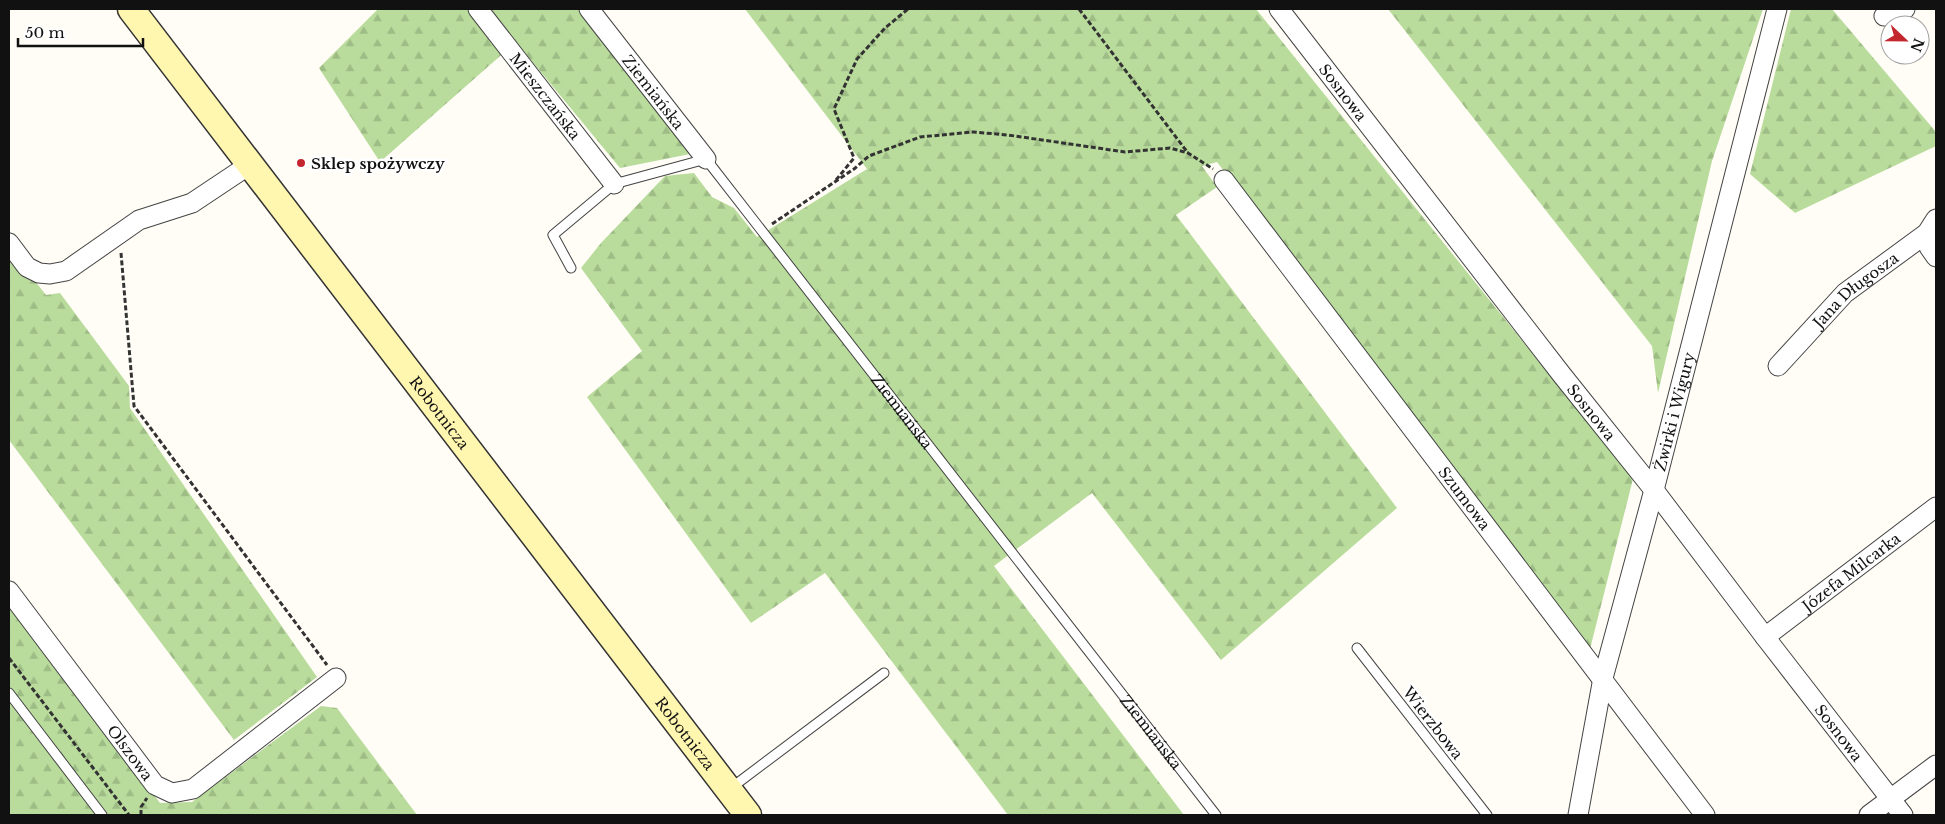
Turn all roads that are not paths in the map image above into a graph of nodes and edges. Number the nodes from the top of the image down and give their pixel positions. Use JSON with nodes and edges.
{"nodes":[{"id":1,"x":131,"y":9,"type":"edge"},
{"id":2,"x":478,"y":9,"type":"edge"},
{"id":3,"x":588,"y":9,"type":"edge"},
{"id":4,"x":1279,"y":9,"type":"edge"},
{"id":5,"x":1777,"y":9,"type":"edge"},
{"id":6,"x":1905,"y":9,"type":"edge"},
{"id":7,"x":1887,"y":15,"type":"edge"},
{"id":8,"x":706,"y":159,"type":"junction"},
{"id":9,"x":249,"y":165,"type":"junction"},
{"id":10,"x":1224,"y":180,"type":"road end"},
{"id":11,"x":614,"y":184,"type":"junction"},
{"id":12,"x":1932,"y":226,"type":"edge"},
{"id":13,"x":9,"y":243,"type":"edge"},
{"id":14,"x":1936,"y":256,"type":"edge"},
{"id":15,"x":571,"y":268,"type":"dead end"},
{"id":16,"x":1778,"y":366,"type":"dead end"},
{"id":17,"x":1654,"y":490,"type":"junction"},
{"id":18,"x":1936,"y":507,"type":"edge"},
{"id":19,"x":9,"y":591,"type":"edge"},
{"id":20,"x":1764,"y":637,"type":"junction"},
{"id":21,"x":1357,"y":648,"type":"dead end"},
{"id":22,"x":884,"y":672,"type":"dead end"},
{"id":23,"x":336,"y":678,"type":"road end"},
{"id":24,"x":1603,"y":678,"type":"junction"},
{"id":25,"x":9,"y":693,"type":"edge"},
{"id":26,"x":1936,"y":764,"type":"edge"},
{"id":27,"x":729,"y":790,"type":"junction"},
{"id":28,"x":1890,"y":799,"type":"junction"},
{"id":29,"x":102,"y":815,"type":"edge"},
{"id":30,"x":748,"y":815,"type":"edge"},
{"id":31,"x":1216,"y":815,"type":"edge"},
{"id":32,"x":1486,"y":815,"type":"edge"},
{"id":33,"x":1578,"y":815,"type":"edge"},
{"id":34,"x":1705,"y":815,"type":"edge"},
{"id":35,"x":1869,"y":815,"type":"edge"},
{"id":36,"x":1903,"y":815,"type":"edge"}],
"edges":[{"from":1,"to":9,"type":"street","name":"Robotnicza"},
{"from":2,"to":11,"type":"street","name":"Mieszczańska"},
{"from":3,"to":8,"type":"street","name":"Ziemiańska"},
{"from":4,"to":17,"type":"street","name":"Sosnowa"},
{"from":5,"to":17,"type":"street","name":"Żwirki i Wigury"},
{"from":6,"to":7,"type":"street"},
{"from":8,"to":11,"type":"lane"},
{"from":8,"to":31,"type":"lane","name":"Ziemiańska"},
{"from":9,"to":13,"type":"street"},
{"from":9,"to":27,"type":"street","name":"Robotnicza"},
{"from":10,"to":24,"type":"street","name":"Szumowa"},
{"from":11,"to":15,"type":"lane"},
{"from":12,"to":14,"type":"street"},
{"from":12,"to":16,"type":"street","name":"Jana Długosza"},
{"from":17,"to":20,"type":"street","name":"Sosnowa"},
{"from":17,"to":24,"type":"street","name":"Żwirki i Wigury"},
{"from":18,"to":20,"type":"street","name":"Józefa Milcarka"},
{"from":19,"to":23,"type":"street","name":"Olszowa"},
{"from":20,"to":28,"type":"street","name":"Sosnowa"},
{"from":21,"to":32,"type":"lane","name":"Wierzbowa"},
{"from":22,"to":27,"type":"lane"},
{"from":24,"to":33,"type":"street","name":"Żwirki i Wigury"},
{"from":24,"to":34,"type":"street","name":"Szumowa"},
{"from":25,"to":29,"type":"lane"},
{"from":26,"to":28,"type":"street"},
{"from":27,"to":30,"type":"street","name":"Robotnicza"},
{"from":28,"to":35,"type":"street"},
{"from":28,"to":36,"type":"street","name":"Sosnowa"}]}
